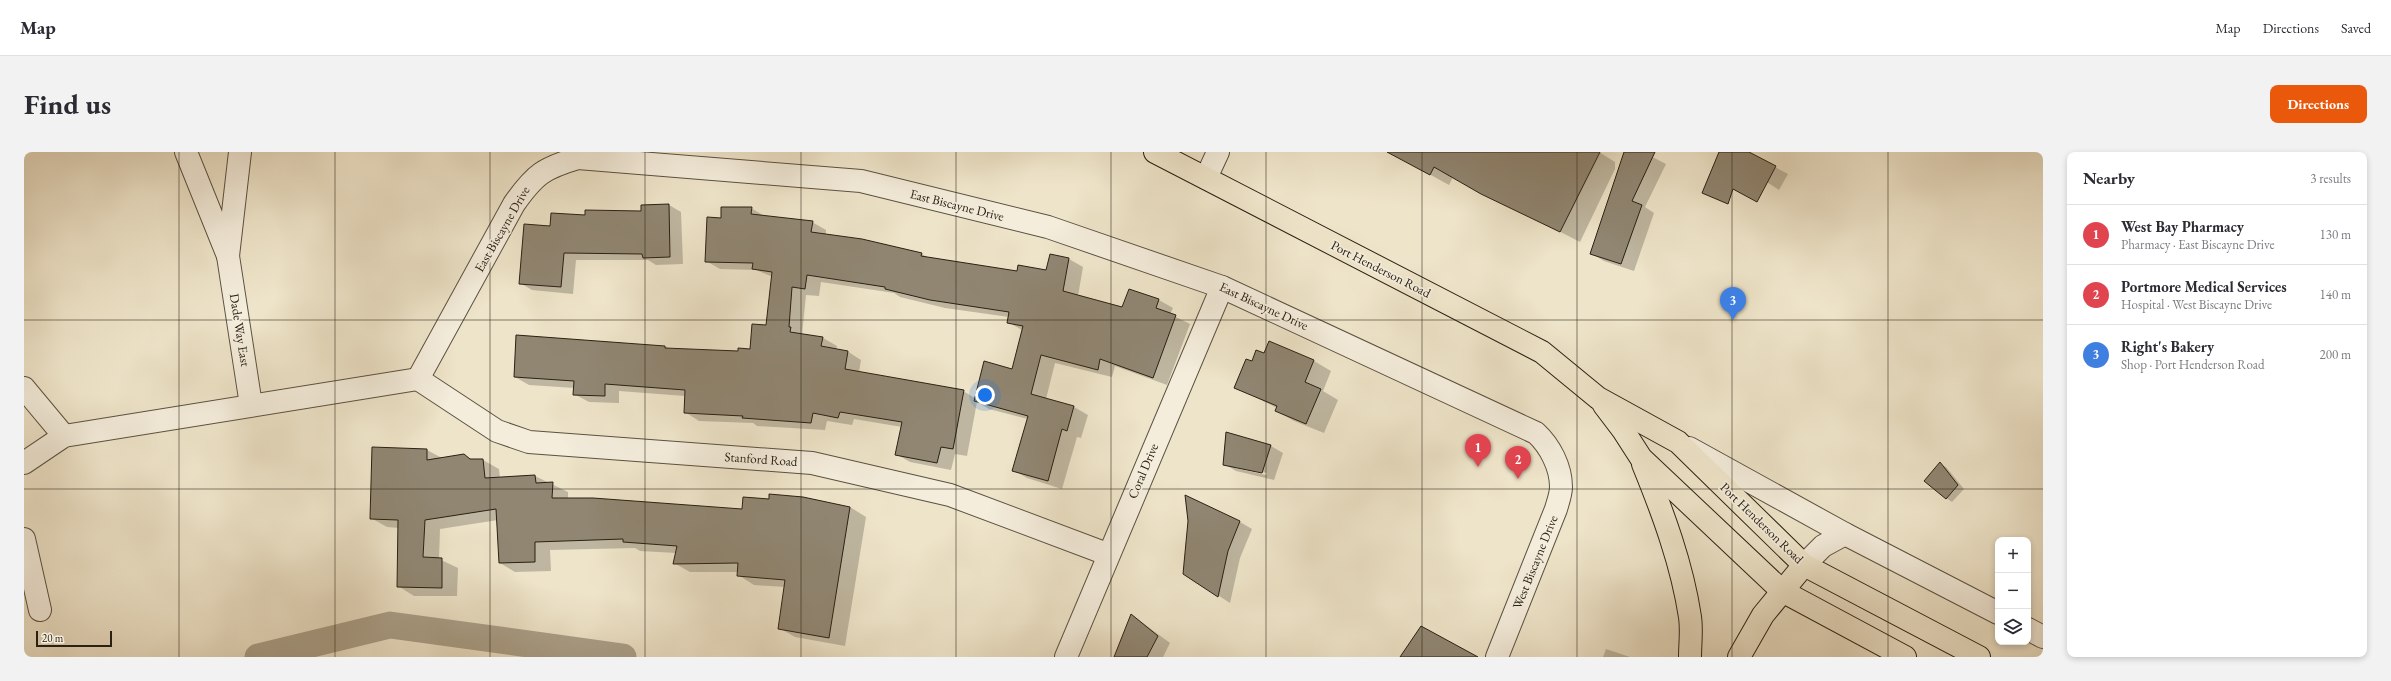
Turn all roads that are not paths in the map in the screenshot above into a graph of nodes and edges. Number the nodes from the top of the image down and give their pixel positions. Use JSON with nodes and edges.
{"nodes":[{"id":1,"x":186,"y":152,"type":"edge"},
{"id":2,"x":240,"y":152,"type":"edge"},
{"id":3,"x":1155,"y":152,"type":"edge"},
{"id":4,"x":1218,"y":152,"type":"edge"},
{"id":5,"x":1206,"y":178,"type":"junction"},
{"id":6,"x":228,"y":256,"type":"junction"},
{"id":7,"x":1222,"y":286,"type":"junction"},
{"id":8,"x":418,"y":379,"type":"junction"},
{"id":9,"x":24,"y":388,"type":"edge"},
{"id":10,"x":1598,"y":398,"type":"junction"},
{"id":11,"x":251,"y":405,"type":"junction"},
{"id":12,"x":64,"y":436,"type":"junction"},
{"id":13,"x":1678,"y":442,"type":"junction"},
{"id":14,"x":1641,"y":458,"type":"junction"},
{"id":15,"x":24,"y":463,"type":"edge"},
{"id":16,"x":1557,"y":465,"type":"joint"},
{"id":17,"x":1844,"y":534,"type":"junction"},
{"id":18,"x":24,"y":539,"type":"edge"},
{"id":19,"x":1107,"y":554,"type":"junction"},
{"id":20,"x":1804,"y":565,"type":"junction"},
{"id":21,"x":1782,"y":591,"type":"junction"},
{"id":22,"x":40,"y":610,"type":"dead end"},
{"id":23,"x":1995,"y":611,"type":"edge"},
{"id":24,"x":2031,"y":630,"type":"edge"},
{"id":25,"x":2043,"y":636,"type":"edge"},
{"id":26,"x":1066,"y":657,"type":"edge"},
{"id":27,"x":1497,"y":657,"type":"edge"},
{"id":28,"x":1690,"y":657,"type":"edge"},
{"id":29,"x":1739,"y":657,"type":"edge"},
{"id":30,"x":1905,"y":657,"type":"edge"},
{"id":31,"x":1979,"y":657,"type":"edge"}],
"edges":[{"from":1,"to":6,"type":"street","name":"Dade Way East"},
{"from":2,"to":6,"type":"street","name":"Dade Way East"},
{"from":3,"to":5,"type":"main road","name":"Port Henderson Road"},
{"from":4,"to":5,"type":"street"},
{"from":5,"to":10,"type":"main road","name":"Port Henderson Road"},
{"from":6,"to":11,"type":"street","name":"Dade Way East"},
{"from":7,"to":8,"type":"street","name":"East Biscayne Drive"},
{"from":7,"to":16,"type":"street","name":"East Biscayne Drive"},
{"from":7,"to":19,"type":"street","name":"Coral Drive"},
{"from":8,"to":11,"type":"street"},
{"from":8,"to":19,"type":"street","name":"Stanford Road"},
{"from":9,"to":12,"type":"street"},
{"from":10,"to":13,"type":"main road","name":"Port Henderson Road"},
{"from":10,"to":14,"type":"main road","name":"Port Henderson Road"},
{"from":11,"to":12,"type":"street"},
{"from":12,"to":15,"type":"street"},
{"from":13,"to":17,"type":"street"},
{"from":13,"to":20,"type":"main road","name":"Port Henderson Road"},
{"from":14,"to":21,"type":"main road","name":"Port Henderson Road"},
{"from":14,"to":28,"type":"main road"},
{"from":16,"to":27,"type":"street","name":"West Biscayne Drive"},
{"from":17,"to":20,"type":"street"},
{"from":17,"to":23,"type":"street"},
{"from":18,"to":22,"type":"street"},
{"from":19,"to":26,"type":"street","name":"Coral Drive"},
{"from":20,"to":21,"type":"main road"},
{"from":20,"to":31,"type":"main road","name":"Port Henderson Road"},
{"from":21,"to":29,"type":"main road"},
{"from":21,"to":30,"type":"main road","name":"Port Henderson Road"},
{"from":24,"to":25,"type":"street"}]}
